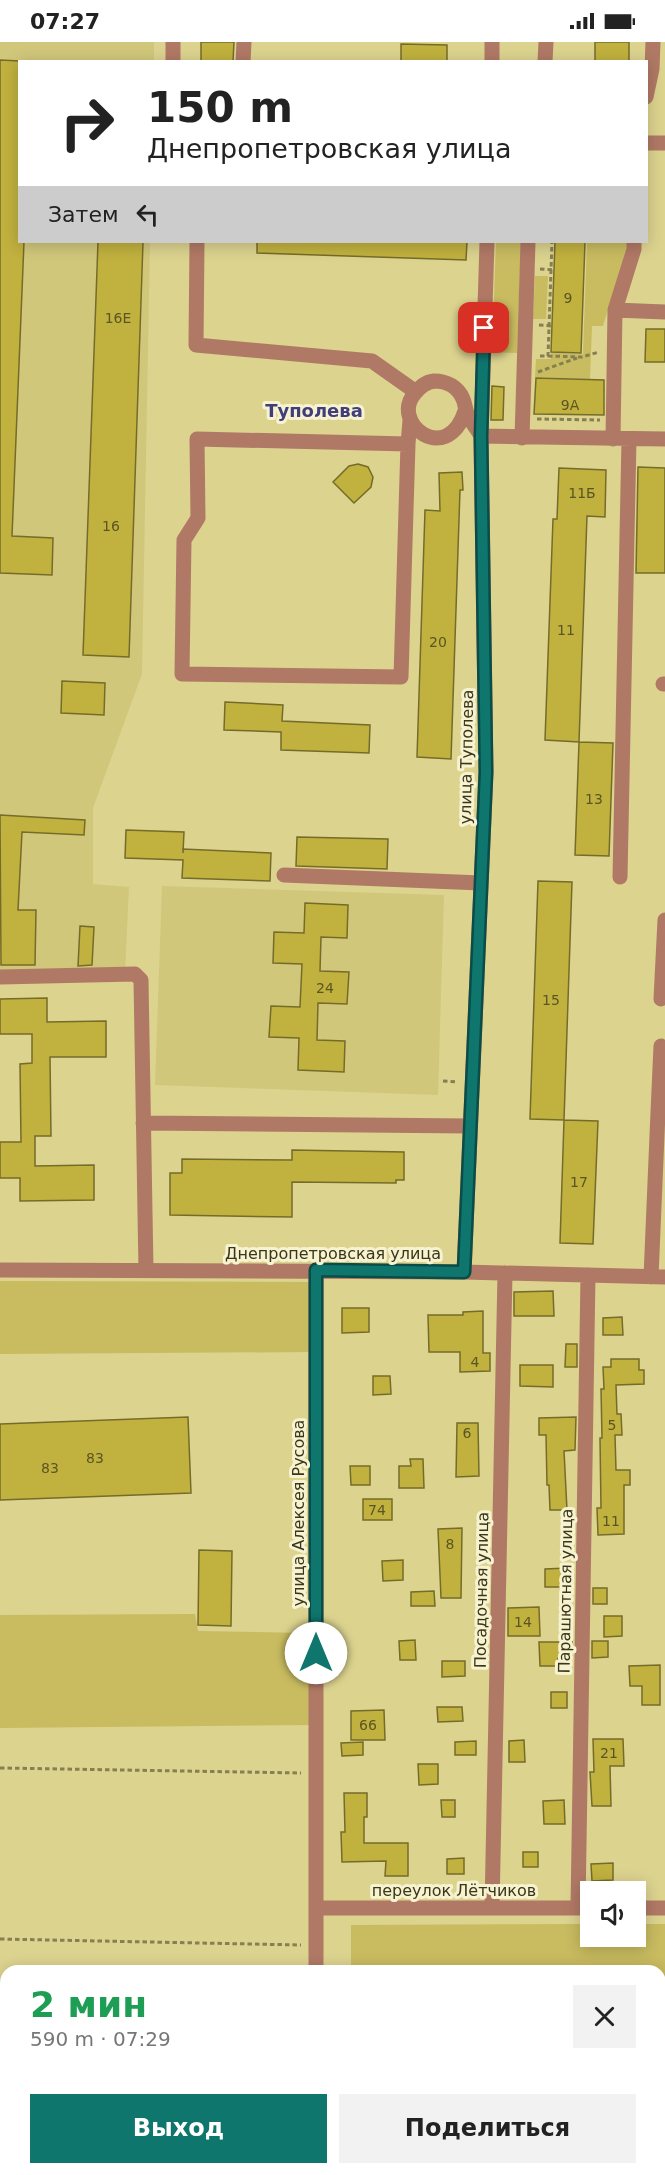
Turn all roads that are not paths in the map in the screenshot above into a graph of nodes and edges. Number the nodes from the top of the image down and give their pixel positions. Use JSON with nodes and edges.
{"nodes":[{"id":1,"x":173,"y":42,"type":"edge"},
{"id":2,"x":244,"y":42,"type":"edge"},
{"id":3,"x":492,"y":42,"type":"edge"},
{"id":4,"x":546,"y":42,"type":"edge"},
{"id":5,"x":653,"y":42,"type":"edge"},
{"id":6,"x":173,"y":60,"type":"edge"},
{"id":7,"x":243,"y":60,"type":"edge"},
{"id":8,"x":492,"y":60,"type":"edge"},
{"id":9,"x":545,"y":60,"type":"edge"},
{"id":10,"x":659,"y":70,"type":"edge"},
{"id":11,"x":648,"y":93,"type":"edge"},
{"id":12,"x":648,"y":143,"type":"edge"},
{"id":13,"x":665,"y":143,"type":"edge"},
{"id":14,"x":197,"y":243,"type":"edge"},
{"id":15,"x":487,"y":243,"type":"edge"},
{"id":16,"x":528,"y":243,"type":"edge"},
{"id":17,"x":634,"y":243,"type":"edge"},
{"id":18,"x":615,"y":310,"type":"junction"},
{"id":19,"x":665,"y":312,"type":"edge"},
{"id":20,"x":416,"y":392,"type":"junction"},
{"id":21,"x":465,"y":411,"type":"junction"},
{"id":22,"x":410,"y":420,"type":"junction"},
{"id":23,"x":481,"y":436,"type":"junction"},
{"id":24,"x":522,"y":438,"type":"junction"},
{"id":25,"x":613,"y":439,"type":"junction"},
{"id":26,"x":629,"y":439,"type":"junction"},
{"id":27,"x":665,"y":439,"type":"edge"},
{"id":28,"x":408,"y":444,"type":"junction"},
{"id":29,"x":284,"y":875,"type":"dead end"},
{"id":30,"x":620,"y":878,"type":"dead end"},
{"id":31,"x":481,"y":883,"type":"junction"},
{"id":32,"x":665,"y":920,"type":"edge"},
{"id":33,"x":0,"y":977,"type":"edge"},
{"id":34,"x":661,"y":999,"type":"dead end"},
{"id":35,"x":661,"y":1046,"type":"dead end"},
{"id":36,"x":662,"y":1112,"type":"edge"},
{"id":37,"x":143,"y":1123,"type":"junction"},
{"id":38,"x":470,"y":1126,"type":"junction"},
{"id":39,"x":659,"y":1215,"type":"edge"},
{"id":40,"x":0,"y":1270,"type":"edge"},
{"id":41,"x":146,"y":1270,"type":"junction"},
{"id":42,"x":316,"y":1270,"type":"junction"},
{"id":43,"x":464,"y":1272,"type":"junction"},
{"id":44,"x":505,"y":1273,"type":"junction"},
{"id":45,"x":588,"y":1275,"type":"junction"},
{"id":46,"x":658,"y":1277,"type":"edge"},
{"id":47,"x":584,"y":1881,"type":"edge"},
{"id":48,"x":316,"y":1908,"type":"junction"},
{"id":49,"x":492,"y":1908,"type":"junction"},
{"id":50,"x":580,"y":1908,"type":"edge"},
{"id":51,"x":646,"y":1908,"type":"edge"},
{"id":52,"x":665,"y":1908,"type":"edge"},
{"id":53,"x":316,"y":1965,"type":"edge"}],
"edges":[{"from":1,"to":6,"type":"street"},
{"from":2,"to":7,"type":"street"},
{"from":3,"to":8,"type":"street"},
{"from":4,"to":9,"type":"street"},
{"from":5,"to":10,"type":"street"},
{"from":10,"to":11,"type":"street"},
{"from":12,"to":13,"type":"street"},
{"from":14,"to":20,"type":"street"},
{"from":15,"to":23,"type":"street","name":"улица Туполева"},
{"from":16,"to":24,"type":"street"},
{"from":17,"to":18,"type":"street"},
{"from":18,"to":19,"type":"street"},
{"from":18,"to":25,"type":"street"},
{"from":20,"to":21,"type":"street"},
{"from":20,"to":22,"type":"street"},
{"from":21,"to":22,"type":"street"},
{"from":21,"to":23,"type":"street"},
{"from":22,"to":28,"type":"street"},
{"from":23,"to":24,"type":"street"},
{"from":23,"to":31,"type":"street","name":"улица Туполева"},
{"from":24,"to":25,"type":"street"},
{"from":25,"to":26,"type":"street"},
{"from":26,"to":27,"type":"street"},
{"from":26,"to":30,"type":"street"},
{"from":28,"to":28,"type":"street"},
{"from":29,"to":31,"type":"street"},
{"from":31,"to":38,"type":"street","name":"улица Туполева"},
{"from":32,"to":34,"type":"street"},
{"from":33,"to":37,"type":"street"},
{"from":35,"to":36,"type":"street"},
{"from":36,"to":39,"type":"street"},
{"from":37,"to":38,"type":"street"},
{"from":37,"to":41,"type":"street"},
{"from":38,"to":43,"type":"street","name":"улица Туполева"},
{"from":39,"to":46,"type":"street"},
{"from":40,"to":41,"type":"street","name":"Днепропетровская улица"},
{"from":41,"to":42,"type":"street","name":"Днепропетровская улица"},
{"from":42,"to":43,"type":"street","name":"Днепропетровская улица"},
{"from":42,"to":48,"type":"street","name":"улица Алексея Русова"},
{"from":43,"to":44,"type":"street","name":"Днепропетровская улица"},
{"from":44,"to":45,"type":"street","name":"Днепропетровская улица"},
{"from":44,"to":49,"type":"street","name":"Посадочная улица"},
{"from":45,"to":46,"type":"street","name":"Днепропетровская улица"},
{"from":45,"to":47,"type":"street","name":"Парашютная улица"},
{"from":48,"to":49,"type":"street","name":"переулок Лётчиков"},
{"from":48,"to":53,"type":"street","name":"улица Алексея Русова"},
{"from":49,"to":50,"type":"street","name":"переулок Лётчиков"},
{"from":51,"to":52,"type":"street"}]}
